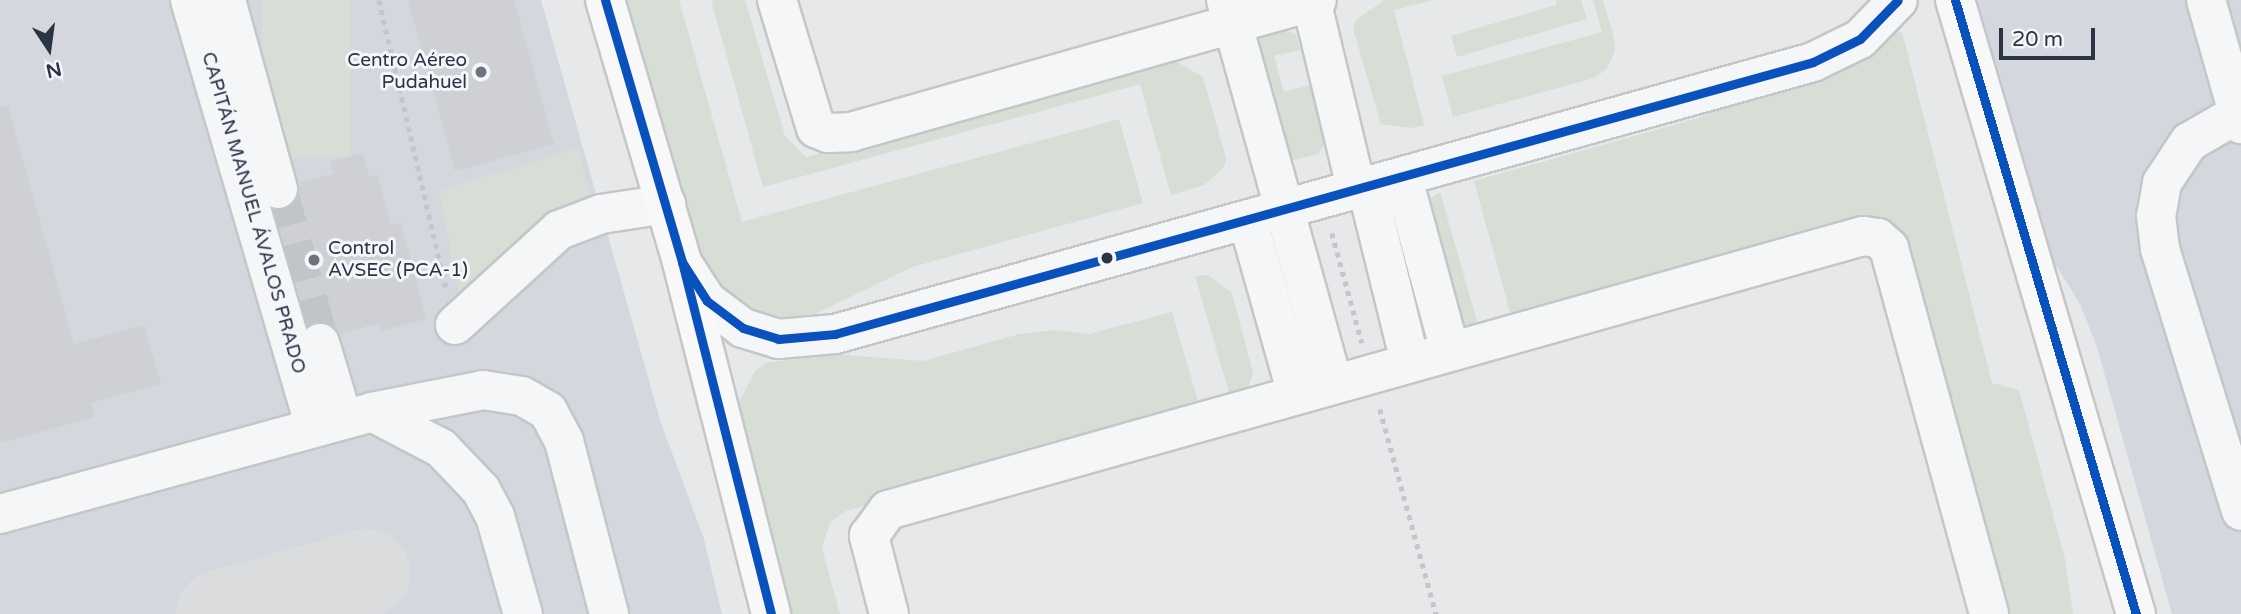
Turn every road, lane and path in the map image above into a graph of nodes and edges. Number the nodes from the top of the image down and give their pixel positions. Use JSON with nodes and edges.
{"nodes":[{"id":1,"x":379,"y":0,"type":"edge"},
{"id":2,"x":605,"y":0,"type":"edge"},
{"id":3,"x":778,"y":0,"type":"edge"},
{"id":4,"x":1898,"y":0,"type":"edge"},
{"id":5,"x":1955,"y":0,"type":"edge"},
{"id":6,"x":2206,"y":0,"type":"edge"},
{"id":7,"x":1313,"y":1,"type":"edge"},
{"id":8,"x":203,"y":4,"type":"edge"},
{"id":9,"x":1229,"y":11,"type":"edge"},
{"id":10,"x":241,"y":54,"type":"junction"},
{"id":11,"x":220,"y":102,"type":"junction"},
{"id":12,"x":2240,"y":116,"type":"edge"},
{"id":13,"x":1403,"y":178,"type":"junction"},
{"id":14,"x":278,"y":189,"type":"tunnel mouth"},
{"id":15,"x":1362,"y":189,"type":"junction"},
{"id":16,"x":666,"y":204,"type":"junction"},
{"id":17,"x":1285,"y":211,"type":"junction"},
{"id":18,"x":1248,"y":221,"type":"junction"},
{"id":19,"x":682,"y":262,"type":"junction"},
{"id":20,"x":456,"y":325,"type":"joint"},
{"id":21,"x":320,"y":344,"type":"tunnel mouth"},
{"id":22,"x":1450,"y":351,"type":"junction"},
{"id":23,"x":1410,"y":362,"type":"junction"},
{"id":24,"x":1333,"y":384,"type":"junction"},
{"id":25,"x":1297,"y":394,"type":"junction"},
{"id":26,"x":343,"y":419,"type":"junction"},
{"id":27,"x":2241,"y":511,"type":"edge"},
{"id":28,"x":0,"y":514,"type":"edge"},
{"id":29,"x":2127,"y":604,"type":"edge"},
{"id":30,"x":523,"y":614,"type":"edge"},
{"id":31,"x":609,"y":614,"type":"edge"},
{"id":32,"x":771,"y":614,"type":"edge"},
{"id":33,"x":889,"y":614,"type":"edge"},
{"id":34,"x":1989,"y":614,"type":"edge"}],
"edges":[{"from":1,"to":20,"type":"path"},
{"from":2,"to":16,"type":"highway"},
{"from":3,"to":9,"type":"street"},
{"from":4,"to":13,"type":"street"},
{"from":5,"to":29,"type":"highway"},
{"from":6,"to":12,"type":"street"},
{"from":7,"to":9,"type":"street"},
{"from":7,"to":15,"type":"street"},
{"from":8,"to":10,"type":"street","name":"CAPITÁN MANUEL ÁVALOS PRADO"},
{"from":8,"to":11,"type":"street","name":"CAPITÁN MANUEL ÁVALOS PRADO"},
{"from":9,"to":17,"type":"street"},
{"from":10,"to":11,"type":"street"},
{"from":10,"to":14,"type":"street","name":"CAPITÁN MANUEL ÁVALOS PRADO"},
{"from":11,"to":26,"type":"street","name":"CAPITÁN MANUEL ÁVALOS PRADO"},
{"from":12,"to":27,"type":"street"},
{"from":13,"to":15,"type":"street"},
{"from":13,"to":22,"type":"street"},
{"from":15,"to":17,"type":"street"},
{"from":15,"to":23,"type":"street"},
{"from":16,"to":19,"type":"highway"},
{"from":16,"to":20,"type":"street"},
{"from":17,"to":18,"type":"street"},
{"from":17,"to":24,"type":"street"},
{"from":18,"to":19,"type":"street"},
{"from":18,"to":25,"type":"street"},
{"from":19,"to":32,"type":"highway"},
{"from":21,"to":26,"type":"street","name":"CAPITÁN MANUEL ÁVALOS PRADO"},
{"from":22,"to":23,"type":"street"},
{"from":22,"to":34,"type":"street"},
{"from":23,"to":24,"type":"street"},
{"from":24,"to":25,"type":"street"},
{"from":25,"to":33,"type":"street"},
{"from":26,"to":28,"type":"street"},
{"from":26,"to":30,"type":"street"},
{"from":26,"to":31,"type":"street"}]}
